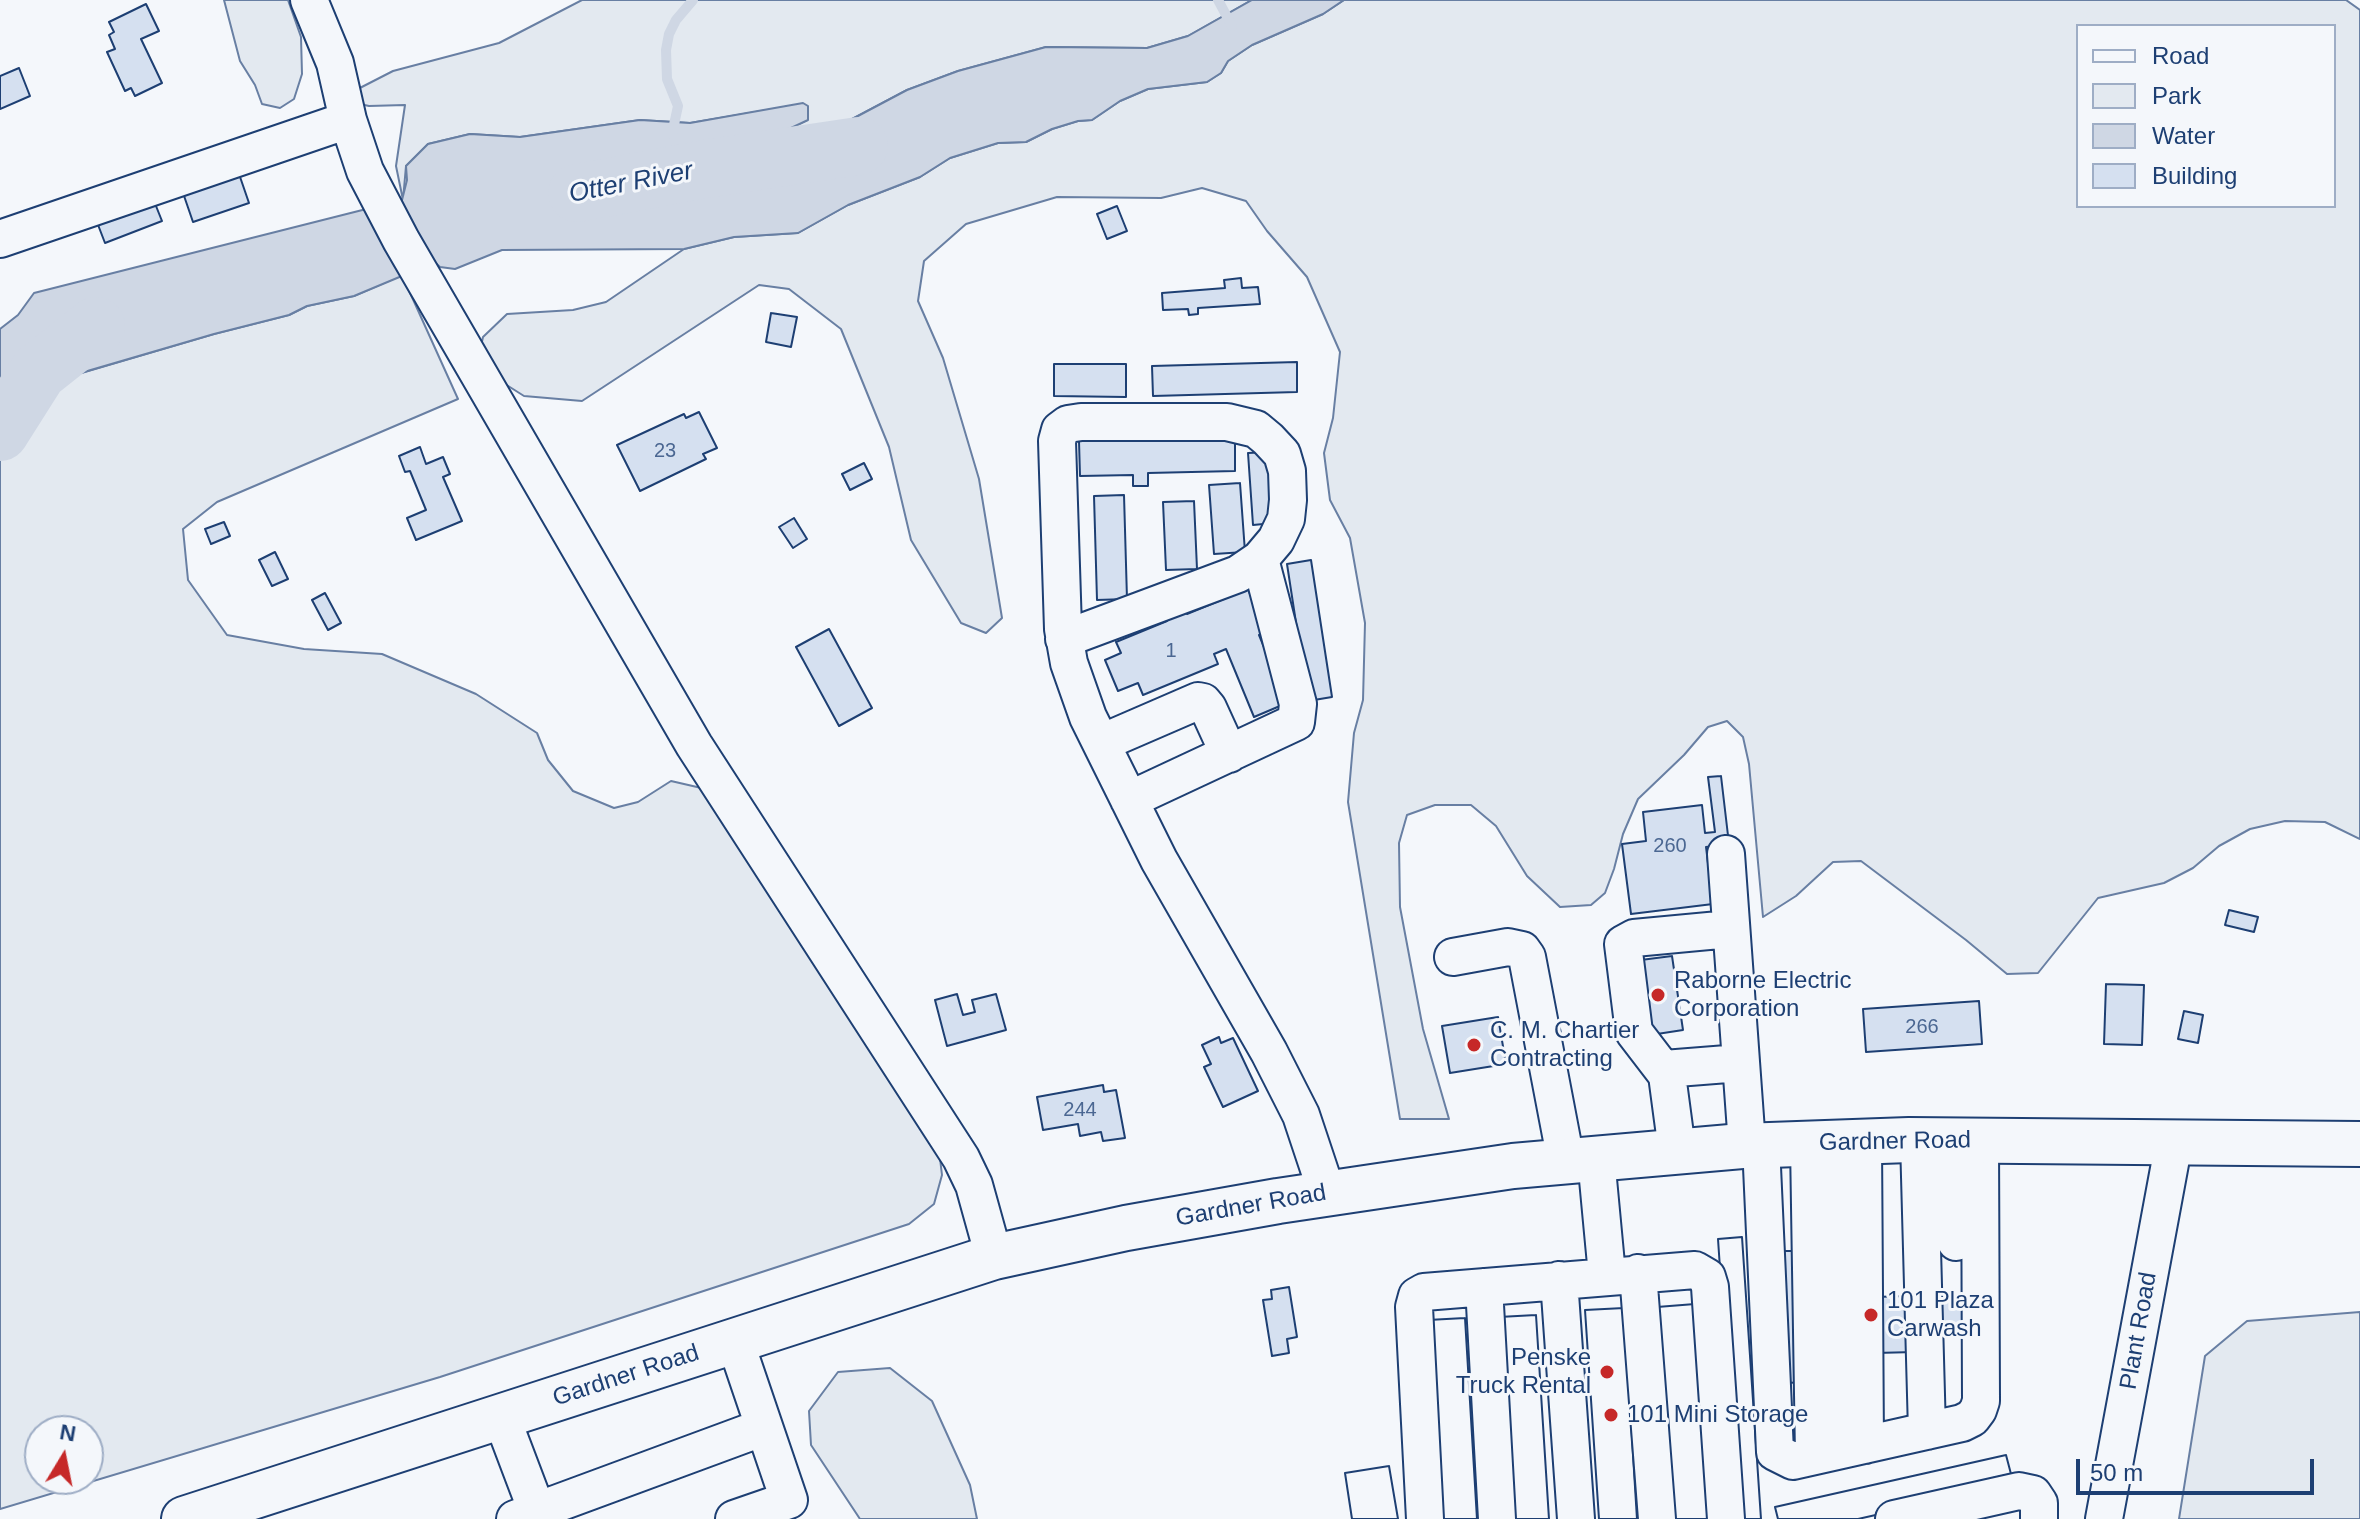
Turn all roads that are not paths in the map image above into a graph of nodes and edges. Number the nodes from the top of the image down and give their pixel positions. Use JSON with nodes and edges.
{"nodes":[{"id":1,"x":309,"y":0,"type":"edge"},
{"id":2,"x":348,"y":120,"type":"junction"},
{"id":3,"x":0,"y":239,"type":"edge"},
{"id":4,"x":1260,"y":559,"type":"junction"},
{"id":5,"x":1064,"y":639,"type":"junction"},
{"id":6,"x":1101,"y":743,"type":"junction"},
{"id":7,"x":1229,"y":754,"type":"junction"},
{"id":8,"x":1129,"y":800,"type":"junction"},
{"id":9,"x":1726,"y":854,"type":"dead end"},
{"id":10,"x":1730,"y":929,"type":"junction"},
{"id":11,"x":1453,"y":957,"type":"dead end"},
{"id":12,"x":1740,"y":1063,"type":"junction"},
{"id":13,"x":1664,"y":1069,"type":"junction"},
{"id":14,"x":1948,"y":1141,"type":"junction"},
{"id":15,"x":1835,"y":1142,"type":"junction"},
{"id":16,"x":2174,"y":1142,"type":"junction"},
{"id":17,"x":2360,"y":1144,"type":"edge"},
{"id":18,"x":1754,"y":1145,"type":"junction"},
{"id":19,"x":1677,"y":1150,"type":"junction"},
{"id":20,"x":1581,"y":1159,"type":"junction"},
{"id":21,"x":1327,"y":1193,"type":"junction"},
{"id":22,"x":994,"y":1257,"type":"junction"},
{"id":23,"x":1622,"y":1274,"type":"junction"},
{"id":24,"x":1559,"y":1280,"type":"junction"},
{"id":25,"x":1484,"y":1287,"type":"junction"},
{"id":26,"x":735,"y":1341,"type":"junction"},
{"id":27,"x":501,"y":1416,"type":"junction"},
{"id":28,"x":764,"y":1427,"type":"junction"},
{"id":29,"x":1942,"y":1427,"type":"junction"},
{"id":30,"x":1840,"y":1450,"type":"junction"},
{"id":31,"x":531,"y":1516,"type":"edge"},
{"id":32,"x":184,"y":1519,"type":"edge"},
{"id":33,"x":734,"y":1519,"type":"edge"},
{"id":34,"x":1425,"y":1519,"type":"edge"},
{"id":35,"x":1497,"y":1519,"type":"edge"},
{"id":36,"x":1576,"y":1519,"type":"edge"},
{"id":37,"x":1657,"y":1519,"type":"edge"},
{"id":38,"x":1726,"y":1519,"type":"edge"},
{"id":39,"x":1894,"y":1519,"type":"edge"},
{"id":40,"x":2039,"y":1519,"type":"edge"},
{"id":41,"x":2104,"y":1519,"type":"edge"}],
"edges":[{"from":1,"to":2,"type":"street"},
{"from":2,"to":3,"type":"street"},
{"from":2,"to":22,"type":"street"},
{"from":4,"to":5,"type":"street"},
{"from":4,"to":5,"type":"street"},
{"from":4,"to":7,"type":"street"},
{"from":5,"to":6,"type":"street"},
{"from":6,"to":7,"type":"street"},
{"from":6,"to":8,"type":"street"},
{"from":7,"to":8,"type":"street"},
{"from":8,"to":21,"type":"street"},
{"from":9,"to":10,"type":"street"},
{"from":10,"to":12,"type":"street"},
{"from":10,"to":13,"type":"street"},
{"from":11,"to":20,"type":"street"},
{"from":12,"to":13,"type":"street"},
{"from":12,"to":18,"type":"street"},
{"from":13,"to":19,"type":"street"},
{"from":14,"to":15,"type":"main road","name":"Gardner Road"},
{"from":14,"to":16,"type":"main road","name":"Gardner Road"},
{"from":14,"to":29,"type":"street"},
{"from":14,"to":29,"type":"street"},
{"from":15,"to":18,"type":"main road","name":"Gardner Road"},
{"from":15,"to":30,"type":"street"},
{"from":15,"to":30,"type":"street"},
{"from":16,"to":17,"type":"main road","name":"Gardner Road"},
{"from":16,"to":41,"type":"street","name":"Plant Road"},
{"from":18,"to":19,"type":"main road","name":"Gardner Road"},
{"from":18,"to":30,"type":"street"},
{"from":19,"to":20,"type":"main road","name":"Gardner Road"},
{"from":20,"to":21,"type":"main road","name":"Gardner Road"},
{"from":20,"to":23,"type":"street"},
{"from":21,"to":22,"type":"main road","name":"Gardner Road"},
{"from":22,"to":26,"type":"main road","name":"Gardner Road"},
{"from":23,"to":24,"type":"street"},
{"from":23,"to":37,"type":"street"},
{"from":23,"to":38,"type":"street"},
{"from":24,"to":25,"type":"street"},
{"from":24,"to":36,"type":"street"},
{"from":25,"to":34,"type":"street"},
{"from":25,"to":35,"type":"street"},
{"from":26,"to":27,"type":"main road","name":"Gardner Road"},
{"from":26,"to":28,"type":"street"},
{"from":27,"to":31,"type":"street"},
{"from":27,"to":32,"type":"main road","name":"Gardner Road"},
{"from":28,"to":31,"type":"street"},
{"from":28,"to":33,"type":"street"},
{"from":29,"to":30,"type":"street"},
{"from":39,"to":40,"type":"street"}]}
